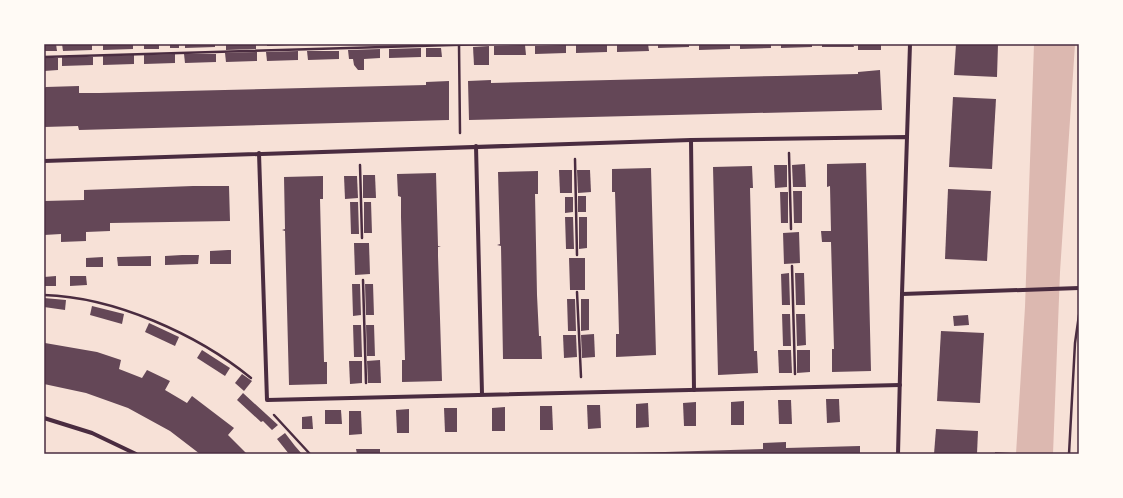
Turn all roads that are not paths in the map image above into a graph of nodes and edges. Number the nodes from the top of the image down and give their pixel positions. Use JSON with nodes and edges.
{"nodes":[{"id":1,"x":910,"y":44,"type":"edge"},
{"id":2,"x":907,"y":137,"type":"junction"},
{"id":3,"x":691,"y":140,"type":"junction"},
{"id":4,"x":476,"y":146,"type":"junction"},
{"id":5,"x":259,"y":153,"type":"junction"},
{"id":6,"x":44,"y":161,"type":"edge"},
{"id":7,"x":1079,"y":288,"type":"edge"},
{"id":8,"x":902,"y":294,"type":"junction"},
{"id":9,"x":900,"y":385,"type":"junction"},
{"id":10,"x":694,"y":390,"type":"junction"},
{"id":11,"x":482,"y":394,"type":"junction"},
{"id":12,"x":44,"y":418,"type":"edge"},
{"id":13,"x":136,"y":454,"type":"edge"},
{"id":14,"x":898,"y":454,"type":"edge"}],
"edges":[{"from":1,"to":2,"type":"street"},
{"from":2,"to":3,"type":"street"},
{"from":2,"to":8,"type":"street"},
{"from":3,"to":4,"type":"street"},
{"from":3,"to":10,"type":"street"},
{"from":4,"to":5,"type":"street"},
{"from":4,"to":11,"type":"street"},
{"from":5,"to":6,"type":"street"},
{"from":5,"to":11,"type":"street"},
{"from":7,"to":8,"type":"street"},
{"from":8,"to":9,"type":"street"},
{"from":9,"to":10,"type":"street"},
{"from":9,"to":14,"type":"street"},
{"from":10,"to":11,"type":"street"},
{"from":12,"to":13,"type":"street"}]}
